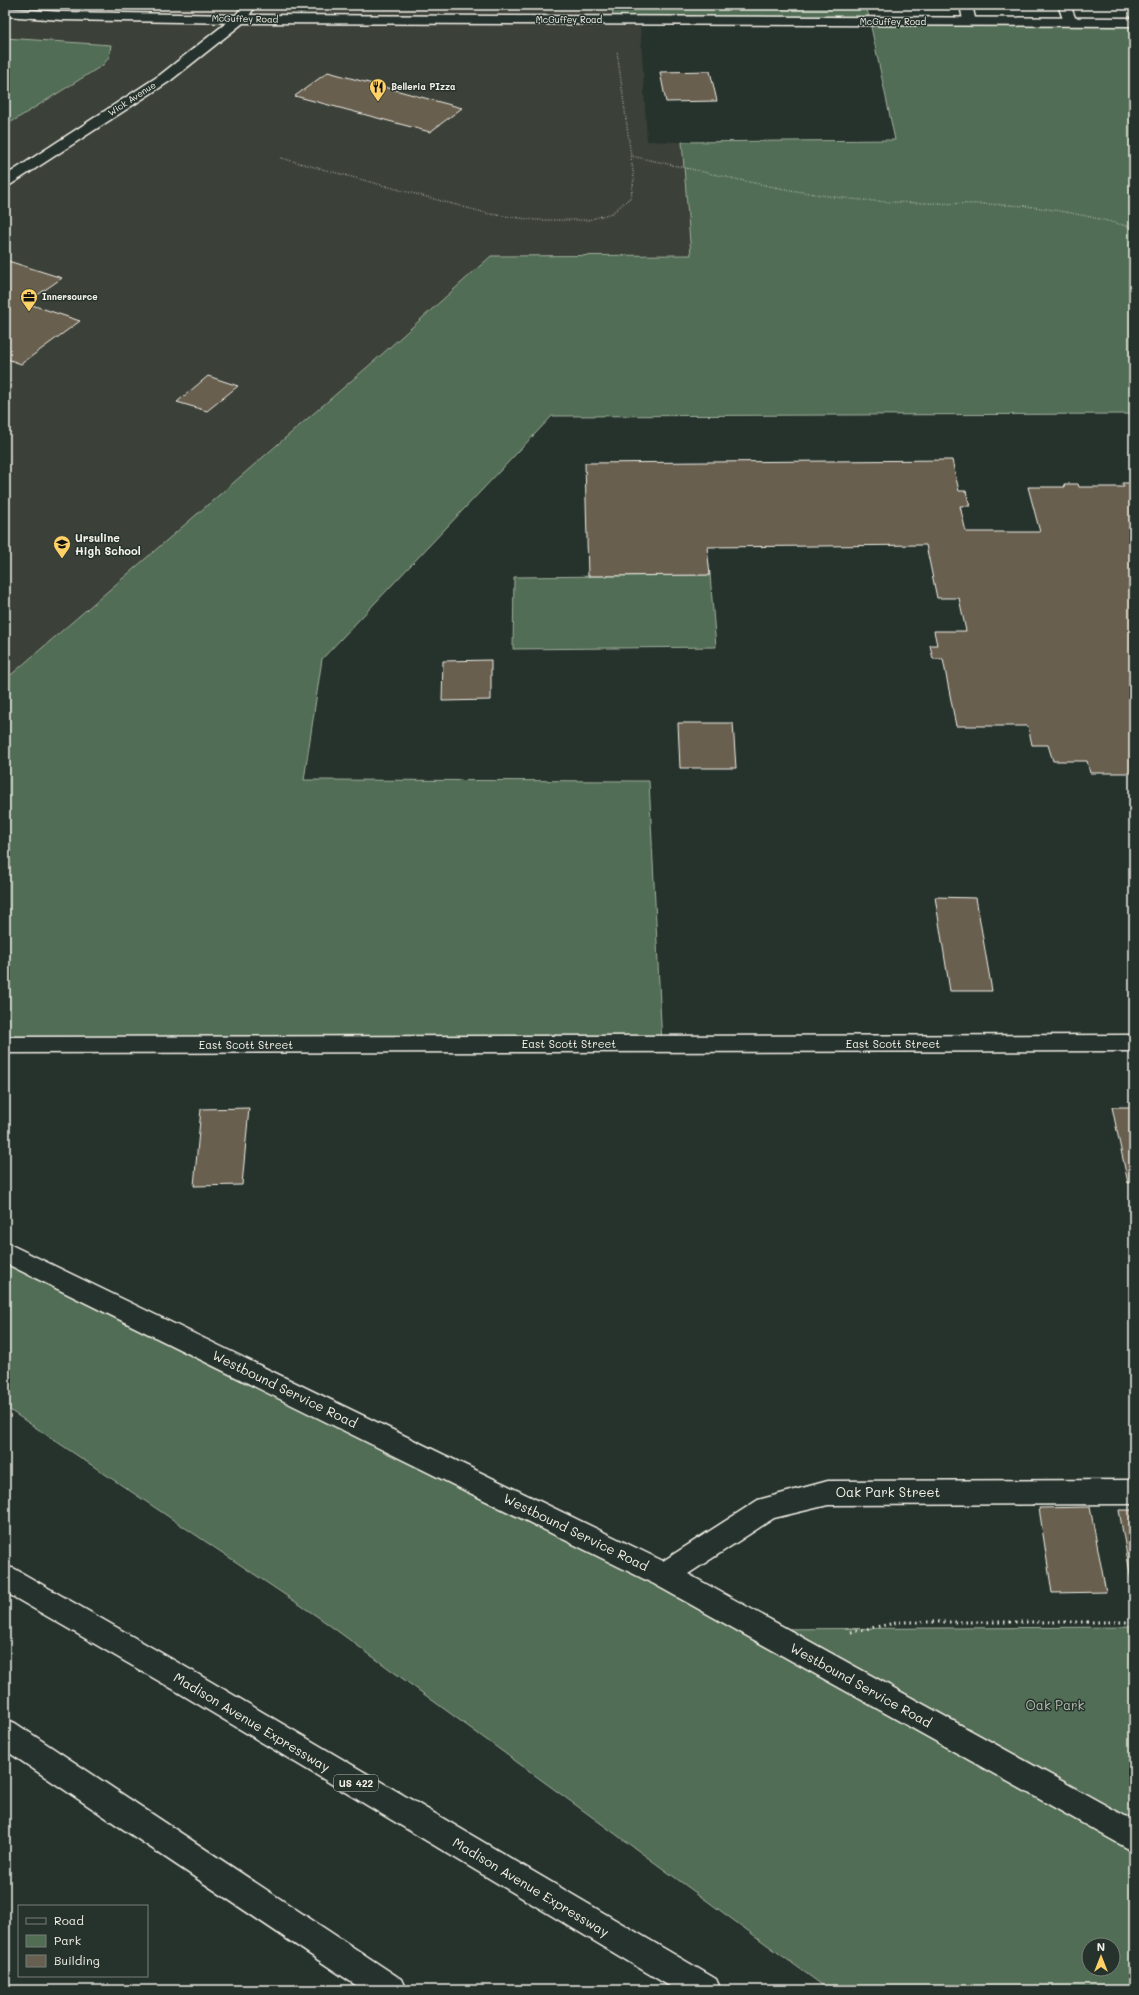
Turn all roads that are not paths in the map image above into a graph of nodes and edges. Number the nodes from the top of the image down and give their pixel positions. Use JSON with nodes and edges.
{"nodes":[{"id":1,"x":250,"y":5,"type":"edge"},
{"id":2,"x":966,"y":5,"type":"edge"},
{"id":3,"x":1064,"y":5,"type":"edge"},
{"id":4,"x":5,"y":12,"type":"edge"},
{"id":5,"x":240,"y":19,"type":"junction"},
{"id":6,"x":969,"y":22,"type":"junction"},
{"id":7,"x":1070,"y":22,"type":"junction"},
{"id":8,"x":1134,"y":22,"type":"edge"},
{"id":9,"x":5,"y":182,"type":"edge"},
{"id":10,"x":1134,"y":1043,"type":"edge"},
{"id":11,"x":5,"y":1045,"type":"edge"},
{"id":12,"x":5,"y":1252,"type":"edge"},
{"id":13,"x":1134,"y":1492,"type":"edge"},
{"id":14,"x":664,"y":1575,"type":"junction"},
{"id":15,"x":5,"y":1578,"type":"edge"},
{"id":16,"x":5,"y":1733,"type":"edge"},
{"id":17,"x":1134,"y":1837,"type":"edge"},
{"id":18,"x":390,"y":1990,"type":"edge"},
{"id":19,"x":705,"y":1990,"type":"edge"}],
"edges":[{"from":1,"to":5,"type":"main road","name":"Wick Avenue"},
{"from":2,"to":6,"type":"main road"},
{"from":3,"to":7,"type":"main road"},
{"from":4,"to":5,"type":"main road","name":"McGuffey Road"},
{"from":5,"to":6,"type":"main road","name":"McGuffey Road"},
{"from":5,"to":9,"type":"main road","name":"Wick Avenue"},
{"from":6,"to":7,"type":"main road","name":"McGuffey Road"},
{"from":7,"to":8,"type":"main road","name":"McGuffey Road"},
{"from":10,"to":11,"type":"main road","name":"East Scott Street"},
{"from":12,"to":14,"type":"main road","name":"Westbound Service Road"},
{"from":13,"to":14,"type":"main road","name":"Oak Park Street"},
{"from":14,"to":17,"type":"main road","name":"Westbound Service Road"},
{"from":15,"to":19,"type":"main road","name":"Madison Avenue Expressway","number":"US 422"},
{"from":16,"to":18,"type":"main road"}]}
